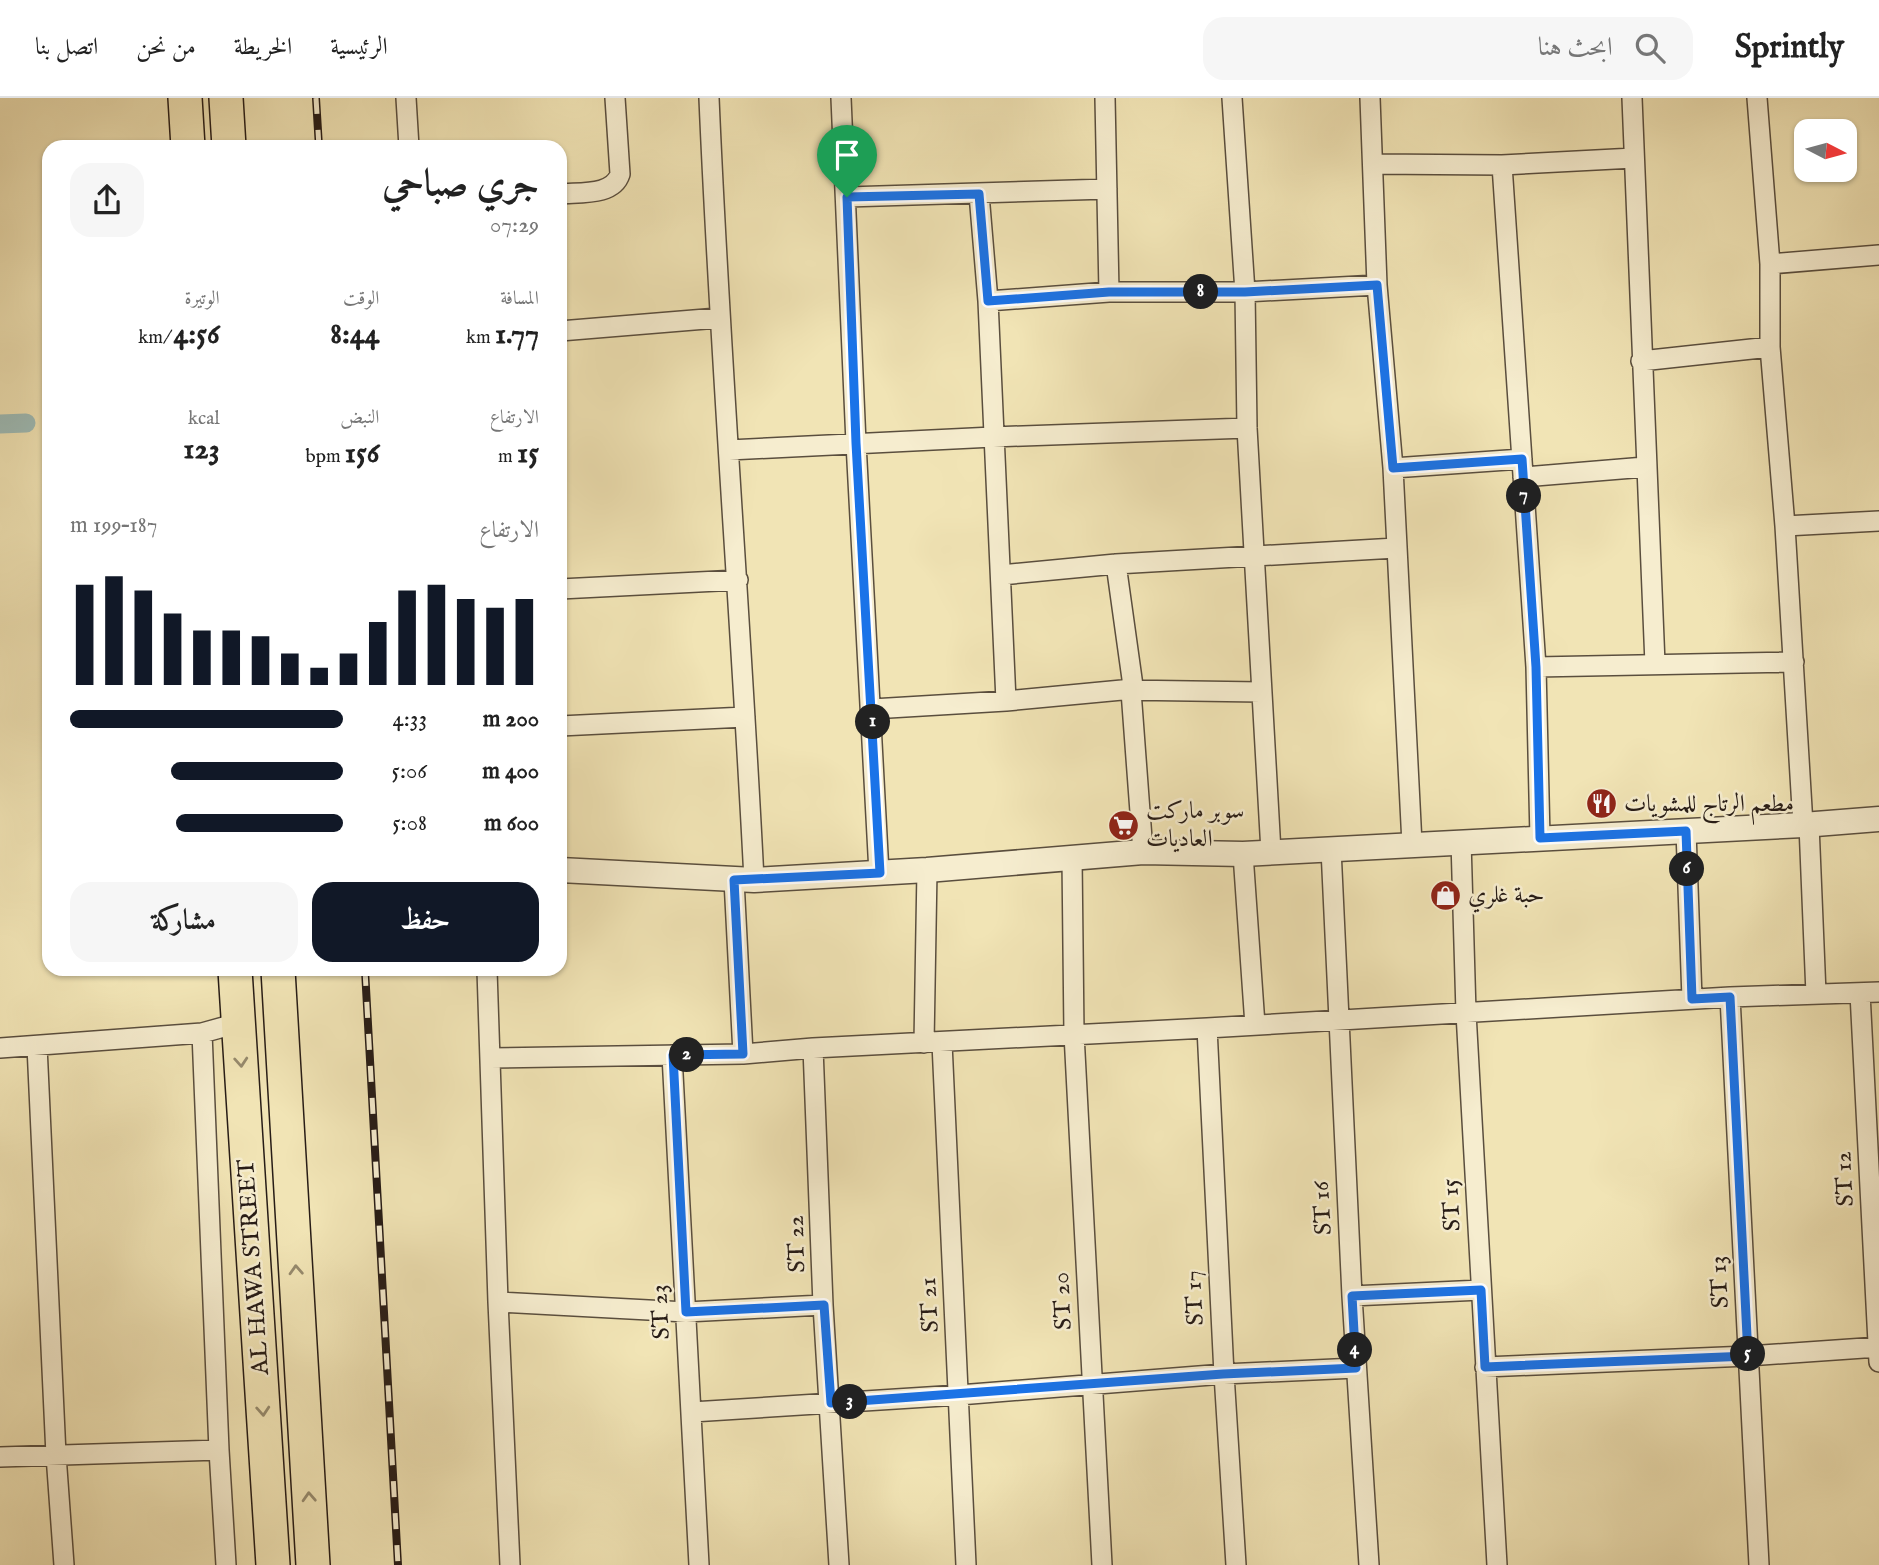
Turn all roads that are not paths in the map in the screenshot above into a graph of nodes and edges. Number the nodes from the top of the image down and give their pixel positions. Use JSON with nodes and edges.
{"nodes":[{"id":1,"x":185,"y":98,"type":"edge"},
{"id":2,"x":226,"y":98,"type":"edge"},
{"id":3,"x":406,"y":98,"type":"edge"},
{"id":4,"x":615,"y":98,"type":"edge"},
{"id":5,"x":709,"y":98,"type":"edge"},
{"id":6,"x":841,"y":98,"type":"edge"},
{"id":7,"x":1105,"y":98,"type":"edge"},
{"id":8,"x":1232,"y":98,"type":"edge"},
{"id":9,"x":1370,"y":98,"type":"edge"},
{"id":10,"x":1632,"y":98,"type":"edge"},
{"id":11,"x":1757,"y":98,"type":"edge"},
{"id":12,"x":188,"y":140,"type":"edge"},
{"id":13,"x":229,"y":140,"type":"edge"},
{"id":14,"x":409,"y":140,"type":"edge"},
{"id":15,"x":1634,"y":158,"type":"junction"},
{"id":16,"x":1373,"y":164,"type":"junction"},
{"id":17,"x":1502,"y":165,"type":"junction"},
{"id":18,"x":1107,"y":188,"type":"junction"},
{"id":19,"x":567,"y":193,"type":"edge"},
{"id":20,"x":979,"y":194,"type":"junction"},
{"id":21,"x":847,"y":197,"type":"junction"},
{"id":22,"x":1879,"y":256,"type":"edge"},
{"id":23,"x":1770,"y":264,"type":"junction"},
{"id":24,"x":1377,"y":285,"type":"junction"},
{"id":25,"x":1109,"y":292,"type":"junction"},
{"id":26,"x":1245,"y":292,"type":"junction"},
{"id":27,"x":988,"y":301,"type":"junction"},
{"id":28,"x":718,"y":318,"type":"junction"},
{"id":29,"x":567,"y":330,"type":"edge"},
{"id":30,"x":1770,"y":347,"type":"junction"},
{"id":31,"x":1641,"y":361,"type":"junction"},
{"id":32,"x":1247,"y":428,"type":"junction"},
{"id":33,"x":993,"y":437,"type":"junction"},
{"id":34,"x":856,"y":443,"type":"junction"},
{"id":35,"x":729,"y":450,"type":"junction"},
{"id":36,"x":1645,"y":467,"type":"junction"},
{"id":37,"x":1393,"y":468,"type":"junction"},
{"id":38,"x":1522,"y":468,"type":"junction"},
{"id":39,"x":1879,"y":521,"type":"edge"},
{"id":40,"x":1785,"y":526,"type":"junction"},
{"id":41,"x":1396,"y":548,"type":"junction"},
{"id":42,"x":1256,"y":556,"type":"junction"},
{"id":43,"x":1116,"y":564,"type":"junction"},
{"id":44,"x":1001,"y":575,"type":"junction"},
{"id":45,"x":738,"y":580,"type":"junction"},
{"id":46,"x":567,"y":589,"type":"edge"},
{"id":47,"x":1794,"y":662,"type":"junction"},
{"id":48,"x":1655,"y":664,"type":"junction"},
{"id":49,"x":1536,"y":667,"type":"junction"},
{"id":50,"x":1131,"y":691,"type":"junction"},
{"id":51,"x":1261,"y":692,"type":"junction"},
{"id":52,"x":1006,"y":701,"type":"junction"},
{"id":53,"x":872,"y":709,"type":"junction"},
{"id":54,"x":746,"y":717,"type":"junction"},
{"id":55,"x":567,"y":726,"type":"edge"},
{"id":56,"x":1879,"y":819,"type":"edge"},
{"id":57,"x":1806,"y":825,"type":"junction"},
{"id":58,"x":1686,"y":831,"type":"junction"},
{"id":59,"x":1540,"y":838,"type":"junction"},
{"id":60,"x":1461,"y":841,"type":"junction"},
{"id":61,"x":1412,"y":844,"type":"junction"},
{"id":62,"x":1331,"y":849,"type":"junction"},
{"id":63,"x":1143,"y":852,"type":"junction"},
{"id":64,"x":1271,"y":852,"type":"junction"},
{"id":65,"x":1243,"y":854,"type":"junction"},
{"id":66,"x":1072,"y":858,"type":"junction"},
{"id":67,"x":567,"y":870,"type":"edge"},
{"id":68,"x":927,"y":870,"type":"junction"},
{"id":69,"x":880,"y":873,"type":"junction"},
{"id":70,"x":744,"y":880,"type":"junction"},
{"id":71,"x":236,"y":976,"type":"edge"},
{"id":72,"x":278,"y":976,"type":"edge"},
{"id":73,"x":487,"y":976,"type":"edge"},
{"id":74,"x":1870,"y":993,"type":"edge"},
{"id":75,"x":1816,"y":994,"type":"junction"},
{"id":76,"x":1730,"y":997,"type":"junction"},
{"id":77,"x":1692,"y":999,"type":"junction"},
{"id":78,"x":1466,"y":1013,"type":"junction"},
{"id":79,"x":1338,"y":1019,"type":"junction"},
{"id":80,"x":238,"y":1023,"type":"junction"},
{"id":81,"x":1255,"y":1025,"type":"junction"},
{"id":82,"x":1207,"y":1028,"type":"junction"},
{"id":83,"x":202,"y":1033,"type":"junction"},
{"id":84,"x":1074,"y":1034,"type":"junction"},
{"id":85,"x":933,"y":1043,"type":"junction"},
{"id":86,"x":37,"y":1046,"type":"junction"},
{"id":87,"x":0,"y":1048,"type":"edge"},
{"id":88,"x":813,"y":1048,"type":"junction"},
{"id":89,"x":743,"y":1054,"type":"junction"},
{"id":90,"x":673,"y":1055,"type":"junction"},
{"id":91,"x":490,"y":1058,"type":"junction"},
{"id":92,"x":1481,"y":1290,"type":"junction"},
{"id":93,"x":1352,"y":1296,"type":"junction"},
{"id":94,"x":498,"y":1302,"type":"junction"},
{"id":95,"x":824,"y":1305,"type":"junction"},
{"id":96,"x":686,"y":1312,"type":"junction"},
{"id":97,"x":1879,"y":1347,"type":"edge"},
{"id":98,"x":1748,"y":1356,"type":"junction"},
{"id":99,"x":1879,"y":1362,"type":"edge"},
{"id":100,"x":1485,"y":1367,"type":"junction"},
{"id":101,"x":1356,"y":1368,"type":"junction"},
{"id":102,"x":1223,"y":1374,"type":"junction"},
{"id":103,"x":1092,"y":1385,"type":"junction"},
{"id":104,"x":959,"y":1395,"type":"junction"},
{"id":105,"x":831,"y":1403,"type":"junction"},
{"id":106,"x":692,"y":1412,"type":"junction"},
{"id":107,"x":219,"y":1450,"type":"junction"},
{"id":108,"x":56,"y":1455,"type":"junction"},
{"id":109,"x":0,"y":1457,"type":"edge"},
{"id":110,"x":64,"y":1565,"type":"edge"},
{"id":111,"x":226,"y":1565,"type":"edge"},
{"id":112,"x":272,"y":1565,"type":"edge"},
{"id":113,"x":313,"y":1565,"type":"edge"},
{"id":114,"x":510,"y":1565,"type":"edge"},
{"id":115,"x":699,"y":1565,"type":"edge"},
{"id":116,"x":839,"y":1565,"type":"edge"},
{"id":117,"x":966,"y":1565,"type":"edge"},
{"id":118,"x":1102,"y":1565,"type":"edge"},
{"id":119,"x":1236,"y":1565,"type":"edge"},
{"id":120,"x":1369,"y":1565,"type":"edge"},
{"id":121,"x":1497,"y":1565,"type":"edge"},
{"id":122,"x":1759,"y":1565,"type":"edge"}],
"edges":[{"from":1,"to":12,"type":"highway"},
{"from":2,"to":13,"type":"highway"},
{"from":3,"to":14,"type":"street"},
{"from":4,"to":19,"type":"street"},
{"from":5,"to":28,"type":"street"},
{"from":6,"to":21,"type":"street"},
{"from":7,"to":18,"type":"street"},
{"from":8,"to":26,"type":"street"},
{"from":9,"to":16,"type":"street"},
{"from":10,"to":15,"type":"street"},
{"from":11,"to":23,"type":"street"},
{"from":15,"to":17,"type":"street"},
{"from":15,"to":31,"type":"street"},
{"from":16,"to":17,"type":"street"},
{"from":16,"to":24,"type":"street"},
{"from":17,"to":38,"type":"street"},
{"from":18,"to":20,"type":"street"},
{"from":18,"to":25,"type":"street"},
{"from":20,"to":21,"type":"street"},
{"from":20,"to":27,"type":"street"},
{"from":21,"to":34,"type":"street"},
{"from":22,"to":23,"type":"street"},
{"from":23,"to":30,"type":"street"},
{"from":24,"to":26,"type":"street"},
{"from":24,"to":37,"type":"street"},
{"from":25,"to":26,"type":"street"},
{"from":25,"to":27,"type":"street"},
{"from":26,"to":32,"type":"street"},
{"from":27,"to":33,"type":"street"},
{"from":28,"to":29,"type":"street"},
{"from":28,"to":35,"type":"street"},
{"from":30,"to":31,"type":"street"},
{"from":30,"to":40,"type":"street"},
{"from":31,"to":36,"type":"street"},
{"from":32,"to":33,"type":"street"},
{"from":32,"to":42,"type":"street"},
{"from":33,"to":34,"type":"street"},
{"from":33,"to":44,"type":"street"},
{"from":34,"to":35,"type":"street"},
{"from":34,"to":53,"type":"street"},
{"from":35,"to":45,"type":"street"},
{"from":36,"to":38,"type":"street"},
{"from":36,"to":48,"type":"street"},
{"from":37,"to":38,"type":"street"},
{"from":37,"to":41,"type":"street"},
{"from":38,"to":49,"type":"street"},
{"from":39,"to":40,"type":"street"},
{"from":40,"to":47,"type":"street"},
{"from":41,"to":42,"type":"street"},
{"from":41,"to":61,"type":"street"},
{"from":42,"to":43,"type":"street"},
{"from":42,"to":51,"type":"street"},
{"from":43,"to":44,"type":"street"},
{"from":43,"to":50,"type":"street"},
{"from":44,"to":52,"type":"street"},
{"from":45,"to":46,"type":"street"},
{"from":45,"to":54,"type":"street"},
{"from":47,"to":48,"type":"street"},
{"from":47,"to":57,"type":"street"},
{"from":48,"to":49,"type":"street"},
{"from":49,"to":59,"type":"street"},
{"from":50,"to":51,"type":"street"},
{"from":50,"to":52,"type":"street"},
{"from":50,"to":63,"type":"street"},
{"from":51,"to":64,"type":"street"},
{"from":52,"to":53,"type":"street"},
{"from":53,"to":69,"type":"street"},
{"from":54,"to":55,"type":"street"},
{"from":54,"to":70,"type":"street"},
{"from":56,"to":57,"type":"street"},
{"from":57,"to":58,"type":"street"},
{"from":57,"to":75,"type":"street"},
{"from":58,"to":59,"type":"street"},
{"from":58,"to":77,"type":"street"},
{"from":59,"to":60,"type":"street"},
{"from":60,"to":61,"type":"street"},
{"from":60,"to":78,"type":"street","name":"ST 15"},
{"from":61,"to":62,"type":"street"},
{"from":62,"to":64,"type":"street"},
{"from":62,"to":79,"type":"street","name":"ST 16"},
{"from":63,"to":65,"type":"street"},
{"from":63,"to":66,"type":"street"},
{"from":64,"to":65,"type":"street"},
{"from":65,"to":81,"type":"street"},
{"from":66,"to":68,"type":"street"},
{"from":66,"to":84,"type":"street","name":"ST 20"},
{"from":67,"to":70,"type":"street"},
{"from":68,"to":69,"type":"street"},
{"from":68,"to":85,"type":"street","name":"ST 21"},
{"from":69,"to":70,"type":"street"},
{"from":70,"to":89,"type":"street"},
{"from":71,"to":80,"type":"highway","name":"AL HAWA STREET"},
{"from":113,"to":72,"type":"highway","name":"AL HAWA STREET","one_way":true},
{"from":73,"to":91,"type":"street"},
{"from":74,"to":75,"type":"street"},
{"from":74,"to":97,"type":"street","name":"ST 12"},
{"from":75,"to":76,"type":"street"},
{"from":76,"to":77,"type":"street"},
{"from":76,"to":98,"type":"street","name":"ST 13"},
{"from":77,"to":78,"type":"street"},
{"from":78,"to":79,"type":"street"},
{"from":78,"to":92,"type":"street","name":"ST 15"},
{"from":79,"to":81,"type":"street"},
{"from":79,"to":93,"type":"street","name":"ST 16"},
{"from":80,"to":83,"type":"street"},
{"from":80,"to":112,"type":"highway","name":"AL HAWA STREET","one_way":true},
{"from":81,"to":82,"type":"street"},
{"from":82,"to":84,"type":"street"},
{"from":82,"to":102,"type":"street","name":"ST 17"},
{"from":83,"to":86,"type":"street"},
{"from":83,"to":107,"type":"street"},
{"from":84,"to":85,"type":"street"},
{"from":84,"to":103,"type":"street","name":"ST 20"},
{"from":85,"to":88,"type":"street"},
{"from":85,"to":104,"type":"street","name":"ST 21"},
{"from":86,"to":87,"type":"street"},
{"from":86,"to":108,"type":"street"},
{"from":88,"to":89,"type":"street"},
{"from":88,"to":95,"type":"street","name":"ST 22"},
{"from":89,"to":90,"type":"street"},
{"from":90,"to":91,"type":"street"},
{"from":90,"to":96,"type":"street","name":"ST 23"},
{"from":91,"to":94,"type":"street"},
{"from":92,"to":93,"type":"street"},
{"from":92,"to":100,"type":"street","name":"ST 15"},
{"from":93,"to":101,"type":"street","name":"ST 16"},
{"from":94,"to":96,"type":"street"},
{"from":94,"to":114,"type":"street"},
{"from":95,"to":96,"type":"street"},
{"from":95,"to":105,"type":"street","name":"ST 22"},
{"from":96,"to":106,"type":"street","name":"ST 23"},
{"from":97,"to":98,"type":"street"},
{"from":97,"to":99,"type":"street","name":"ST 12"},
{"from":98,"to":100,"type":"street"},
{"from":98,"to":122,"type":"street","name":"ST 13"},
{"from":100,"to":121,"type":"street","name":"ST 15"},
{"from":101,"to":102,"type":"street"},
{"from":101,"to":120,"type":"street","name":"ST 16"},
{"from":102,"to":103,"type":"street"},
{"from":102,"to":119,"type":"street","name":"ST 17"},
{"from":103,"to":104,"type":"street"},
{"from":103,"to":118,"type":"street","name":"ST 20"},
{"from":104,"to":105,"type":"street"},
{"from":104,"to":117,"type":"street","name":"ST 21"},
{"from":105,"to":106,"type":"street"},
{"from":105,"to":116,"type":"street","name":"ST 22"},
{"from":106,"to":115,"type":"street","name":"ST 23"},
{"from":107,"to":108,"type":"street"},
{"from":107,"to":111,"type":"street"},
{"from":108,"to":109,"type":"street"},
{"from":108,"to":110,"type":"street"}]}
